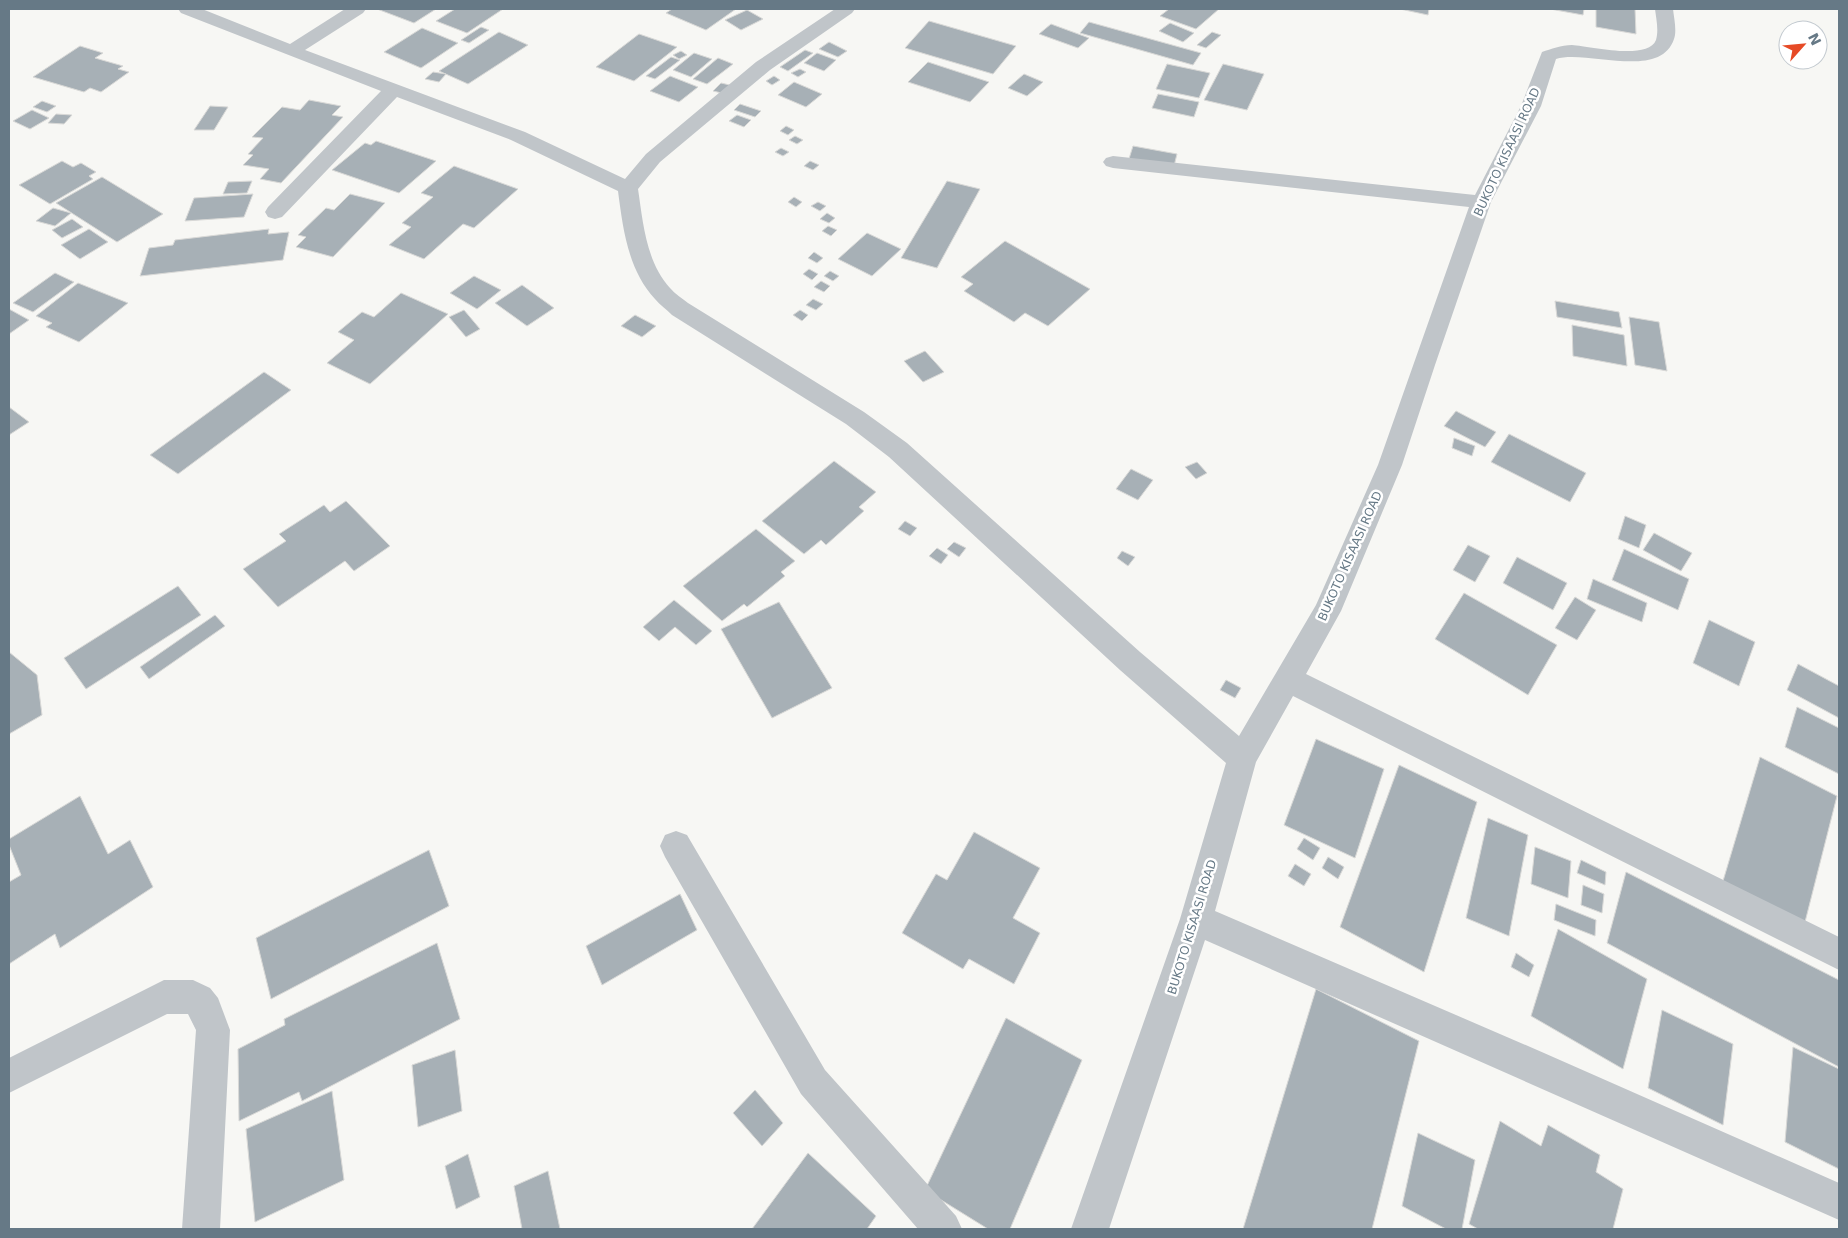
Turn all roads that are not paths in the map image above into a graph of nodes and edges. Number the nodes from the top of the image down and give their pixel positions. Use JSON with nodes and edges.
{"nodes":[{"id":1,"x":187,"y":9,"type":"edge"},
{"id":2,"x":357,"y":9,"type":"edge"},
{"id":3,"x":846,"y":9,"type":"edge"},
{"id":4,"x":1664,"y":9,"type":"edge"},
{"id":5,"x":291,"y":51,"type":"junction"},
{"id":6,"x":394,"y":89,"type":"junction"},
{"id":7,"x":1113,"y":162,"type":"dead end"},
{"id":8,"x":628,"y":188,"type":"junction"},
{"id":9,"x":1481,"y":202,"type":"junction"},
{"id":10,"x":275,"y":212,"type":"dead end"},
{"id":11,"x":1288,"y":679,"type":"junction"},
{"id":12,"x":1242,"y":758,"type":"junction"},
{"id":13,"x":676,"y":846,"type":"dead end"},
{"id":14,"x":1196,"y":919,"type":"junction"},
{"id":15,"x":1839,"y":954,"type":"edge"},
{"id":16,"x":9,"y":1076,"type":"edge"},
{"id":17,"x":1839,"y":1202,"type":"edge"},
{"id":18,"x":201,"y":1229,"type":"edge"},
{"id":19,"x":943,"y":1229,"type":"edge"},
{"id":20,"x":1090,"y":1229,"type":"edge"}],
"edges":[{"from":1,"to":5,"type":"street"},
{"from":2,"to":5,"type":"street"},
{"from":3,"to":8,"type":"street"},
{"from":4,"to":9,"type":"street","name":"BUKOTO KISAASI ROAD"},
{"from":5,"to":6,"type":"street"},
{"from":6,"to":8,"type":"street"},
{"from":6,"to":10,"type":"street"},
{"from":7,"to":9,"type":"street"},
{"from":8,"to":12,"type":"street"},
{"from":9,"to":11,"type":"street","name":"BUKOTO KISAASI ROAD"},
{"from":11,"to":12,"type":"street","name":"BUKOTO KISAASI ROAD"},
{"from":11,"to":15,"type":"street"},
{"from":12,"to":14,"type":"street","name":"BUKOTO KISAASI ROAD"},
{"from":13,"to":19,"type":"street"},
{"from":14,"to":17,"type":"street"},
{"from":14,"to":20,"type":"street","name":"BUKOTO KISAASI ROAD"},
{"from":16,"to":18,"type":"street"}]}
